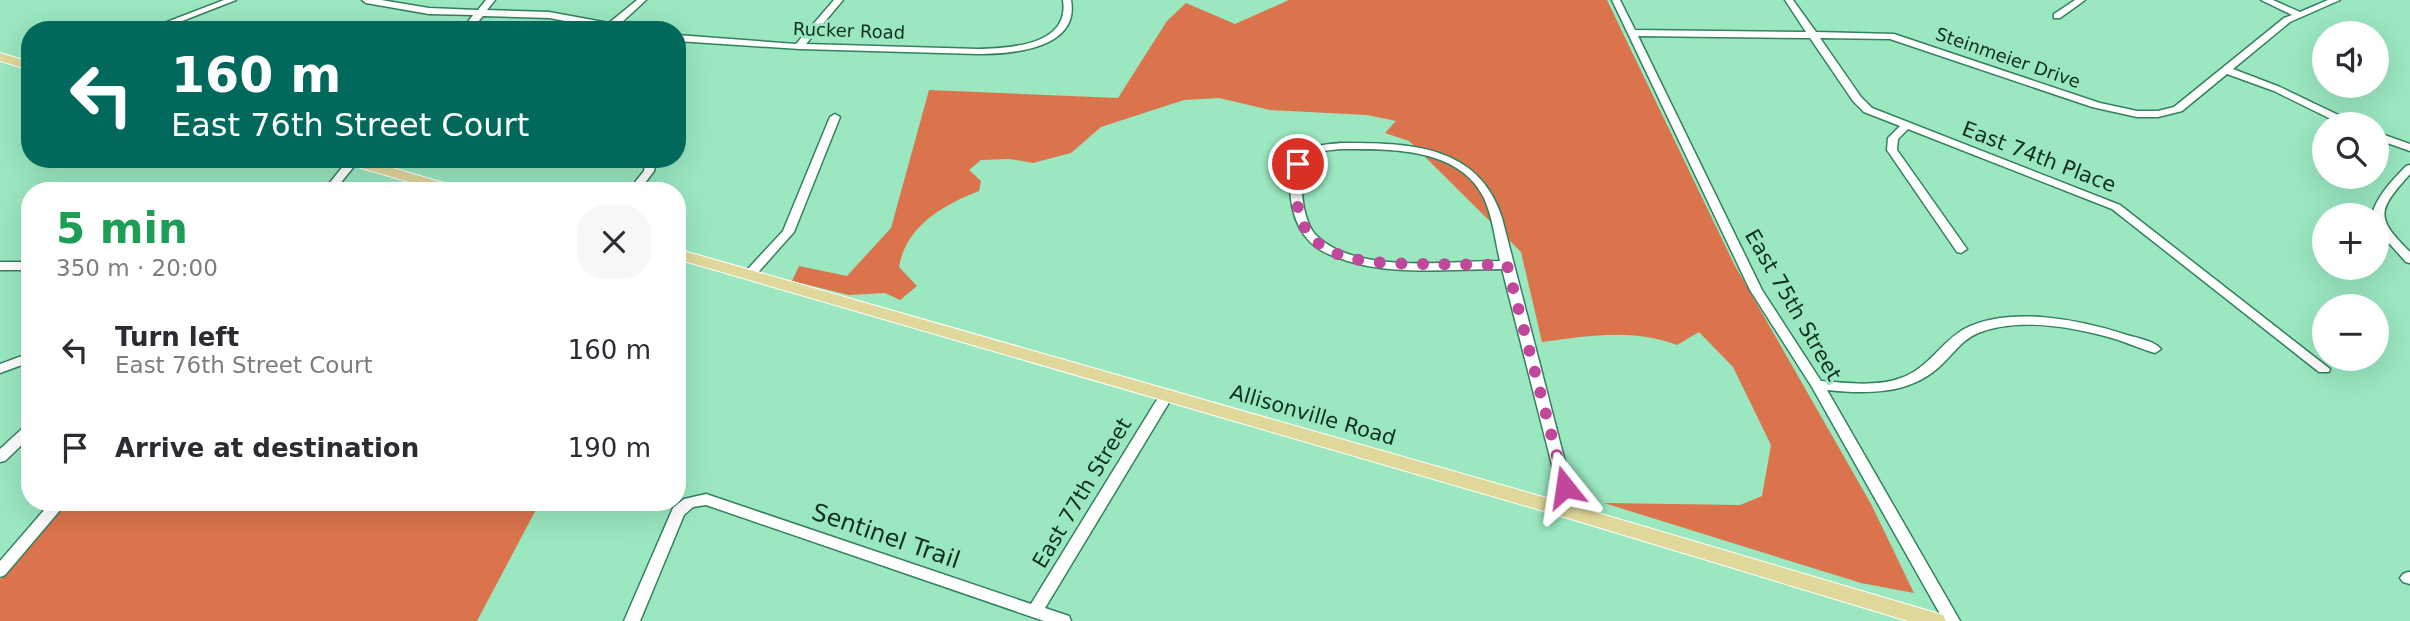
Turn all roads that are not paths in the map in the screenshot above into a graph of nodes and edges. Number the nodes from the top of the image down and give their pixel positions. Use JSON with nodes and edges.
{"nodes":[{"id":1,"x":232,"y":0,"type":"edge"},
{"id":2,"x":366,"y":0,"type":"edge"},
{"id":3,"x":491,"y":0,"type":"edge"},
{"id":4,"x":642,"y":0,"type":"edge"},
{"id":5,"x":839,"y":0,"type":"edge"},
{"id":6,"x":1067,"y":0,"type":"edge"},
{"id":7,"x":1616,"y":0,"type":"edge"},
{"id":8,"x":1789,"y":0,"type":"edge"},
{"id":9,"x":2081,"y":0,"type":"edge"},
{"id":10,"x":2265,"y":0,"type":"edge"},
{"id":11,"x":2336,"y":0,"type":"edge"},
{"id":12,"x":207,"y":3,"type":"edge"},
{"id":13,"x":480,"y":13,"type":"junction"},
{"id":14,"x":2300,"y":15,"type":"junction"},
{"id":15,"x":2056,"y":16,"type":"dead end"},
{"id":16,"x":169,"y":21,"type":"edge"},
{"id":17,"x":473,"y":21,"type":"edge"},
{"id":18,"x":583,"y":21,"type":"edge"},
{"id":19,"x":618,"y":21,"type":"edge"},
{"id":20,"x":1632,"y":33,"type":"junction"},
{"id":21,"x":1813,"y":35,"type":"junction"},
{"id":22,"x":686,"y":39,"type":"edge"},
{"id":23,"x":800,"y":45,"type":"junction"},
{"id":24,"x":1019,"y":48,"type":"joint"},
{"id":25,"x":0,"y":57,"type":"edge"},
{"id":26,"x":21,"y":63,"type":"edge"},
{"id":27,"x":2227,"y":70,"type":"junction"},
{"id":28,"x":2324,"y":112,"type":"edge"},
{"id":29,"x":835,"y":117,"type":"dead end"},
{"id":30,"x":1906,"y":127,"type":"junction"},
{"id":31,"x":2389,"y":140,"type":"edge"},
{"id":32,"x":2410,"y":148,"type":"edge"},
{"id":33,"x":346,"y":168,"type":"edge"},
{"id":34,"x":379,"y":168,"type":"edge"},
{"id":35,"x":2410,"y":168,"type":"edge"},
{"id":36,"x":335,"y":182,"type":"edge"},
{"id":37,"x":426,"y":182,"type":"edge"},
{"id":38,"x":1961,"y":249,"type":"dead end"},
{"id":39,"x":686,"y":257,"type":"edge"},
{"id":40,"x":2409,"y":258,"type":"edge"},
{"id":41,"x":1507,"y":265,"type":"junction"},
{"id":42,"x":0,"y":266,"type":"edge"},
{"id":43,"x":21,"y":266,"type":"edge"},
{"id":44,"x":749,"y":275,"type":"junction"},
{"id":45,"x":2155,"y":349,"type":"dead end"},
{"id":46,"x":2312,"y":360,"type":"edge"},
{"id":47,"x":21,"y":361,"type":"edge"},
{"id":48,"x":0,"y":369,"type":"edge"},
{"id":49,"x":1817,"y":385,"type":"junction"},
{"id":50,"x":1166,"y":396,"type":"junction"},
{"id":51,"x":21,"y":437,"type":"edge"},
{"id":52,"x":0,"y":457,"type":"edge"},
{"id":53,"x":686,"y":507,"type":"edge"},
{"id":54,"x":52,"y":511,"type":"edge"},
{"id":55,"x":680,"y":511,"type":"edge"},
{"id":56,"x":1571,"y":512,"type":"junction"},
{"id":57,"x":0,"y":571,"type":"edge"},
{"id":58,"x":1035,"y":611,"type":"junction"},
{"id":59,"x":632,"y":621,"type":"edge"},
{"id":60,"x":1063,"y":621,"type":"edge"},
{"id":61,"x":1936,"y":621,"type":"edge"},
{"id":62,"x":1952,"y":621,"type":"edge"}],
"edges":[{"from":1,"to":12,"type":"street"},
{"from":2,"to":13,"type":"street"},
{"from":3,"to":13,"type":"street"},
{"from":4,"to":19,"type":"street"},
{"from":5,"to":23,"type":"street"},
{"from":6,"to":24,"type":"street"},
{"from":7,"to":20,"type":"street","name":"East 75th Street"},
{"from":8,"to":21,"type":"street","name":"East 74th Place"},
{"from":9,"to":15,"type":"street"},
{"from":10,"to":14,"type":"street"},
{"from":11,"to":14,"type":"street","name":"Steinmeier Drive"},
{"from":12,"to":16,"type":"street"},
{"from":13,"to":17,"type":"street"},
{"from":13,"to":18,"type":"street"},
{"from":14,"to":27,"type":"street","name":"Steinmeier Drive"},
{"from":20,"to":21,"type":"street","name":"Steinmeier Drive"},
{"from":20,"to":49,"type":"street","name":"East 75th Street"},
{"from":21,"to":27,"type":"street","name":"Steinmeier Drive"},
{"from":21,"to":30,"type":"street","name":"East 74th Place"},
{"from":22,"to":23,"type":"street","name":"Rucker Road"},
{"from":23,"to":24,"type":"street","name":"Rucker Road"},
{"from":25,"to":26,"type":"main road"},
{"from":27,"to":28,"type":"street"},
{"from":29,"to":44,"type":"street"},
{"from":30,"to":38,"type":"street"},
{"from":30,"to":46,"type":"street","name":"East 74th Place"},
{"from":31,"to":32,"type":"street"},
{"from":33,"to":36,"type":"street"},
{"from":34,"to":37,"type":"main road"},
{"from":35,"to":40,"type":"street"},
{"from":39,"to":44,"type":"main road","name":"Allisonville Road"},
{"from":41,"to":41,"type":"street"},
{"from":41,"to":56,"type":"street"},
{"from":42,"to":43,"type":"street"},
{"from":44,"to":50,"type":"main road","name":"Allisonville Road"},
{"from":45,"to":49,"type":"street"},
{"from":47,"to":48,"type":"street"},
{"from":49,"to":62,"type":"street","name":"East 75th Street"},
{"from":50,"to":56,"type":"main road","name":"Allisonville Road"},
{"from":50,"to":58,"type":"street","name":"East 77th Street"},
{"from":51,"to":52,"type":"street"},
{"from":53,"to":58,"type":"street","name":"Sentinel Trail"},
{"from":54,"to":57,"type":"street"},
{"from":55,"to":59,"type":"street","name":"Sentinel Trail"},
{"from":56,"to":61,"type":"main road","name":"Allisonville Road"},
{"from":58,"to":60,"type":"street","name":"Sentinel Trail"}]}
